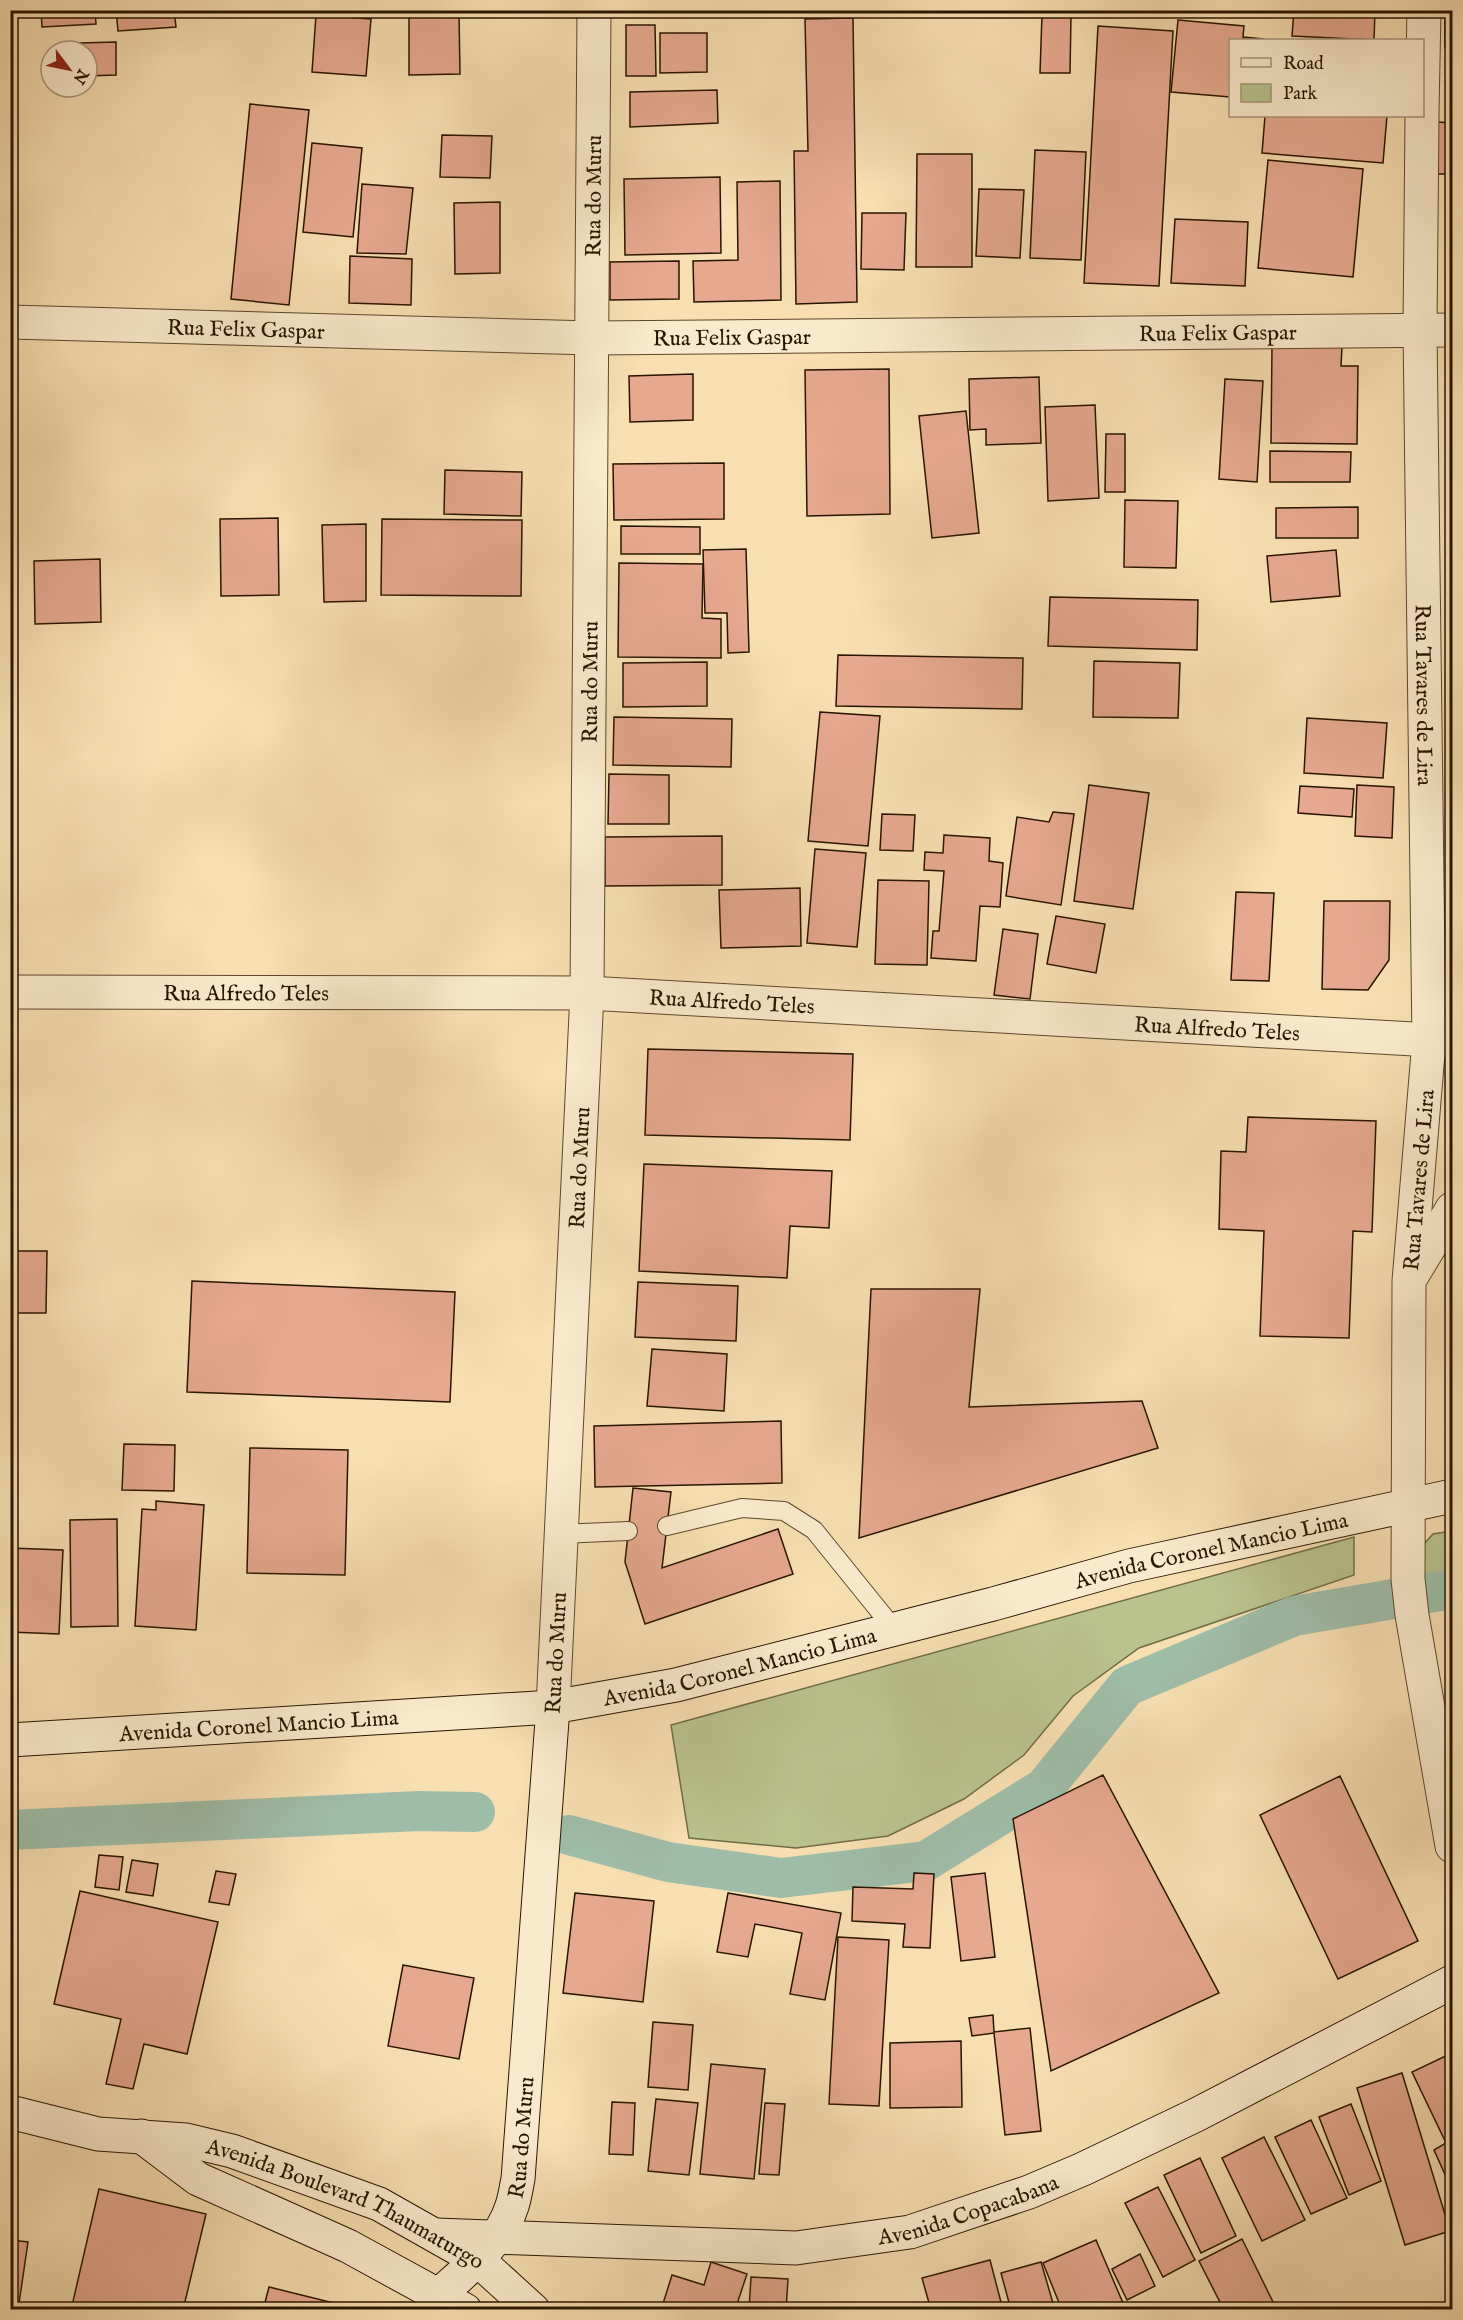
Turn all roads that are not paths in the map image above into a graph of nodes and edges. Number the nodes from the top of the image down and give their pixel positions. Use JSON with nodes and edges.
{"nodes":[{"id":1,"x":594,"y":10,"type":"edge"},
{"id":2,"x":1424,"y":10,"type":"edge"},
{"id":3,"x":1423,"y":39,"type":"edge"},
{"id":4,"x":1422,"y":117,"type":"edge"},
{"id":5,"x":10,"y":322,"type":"edge"},
{"id":6,"x":1420,"y":330,"type":"junction"},
{"id":7,"x":1452,"y":330,"type":"edge"},
{"id":8,"x":593,"y":338,"type":"junction"},
{"id":9,"x":10,"y":992,"type":"edge"},
{"id":10,"x":587,"y":993,"type":"junction"},
{"id":11,"x":1441,"y":1041,"type":"edge"},
{"id":12,"x":1452,"y":1209,"type":"edge"},
{"id":13,"x":1409,"y":1281,"type":"junction"},
{"id":14,"x":1452,"y":1496,"type":"edge"},
{"id":15,"x":1410,"y":1507,"type":"junction"},
{"id":16,"x":667,"y":1526,"type":"dead end"},
{"id":17,"x":628,"y":1531,"type":"dead end"},
{"id":18,"x":561,"y":1534,"type":"junction"},
{"id":19,"x":894,"y":1629,"type":"junction"},
{"id":20,"x":553,"y":1707,"type":"junction"},
{"id":21,"x":10,"y":1740,"type":"edge"},
{"id":22,"x":1452,"y":1846,"type":"edge"},
{"id":23,"x":1452,"y":1982,"type":"edge"},
{"id":24,"x":10,"y":2112,"type":"edge"},
{"id":25,"x":141,"y":2136,"type":"junction"},
{"id":26,"x":436,"y":2235,"type":"joint"},
{"id":27,"x":488,"y":2248,"type":"junction"},
{"id":28,"x":452,"y":2302,"type":"edge"},
{"id":29,"x":533,"y":2310,"type":"edge"}],
"edges":[{"from":1,"to":8,"type":"street","name":"Rua do Muru"},
{"from":2,"to":3,"type":"street","name":"Rua Tavares de Lira"},
{"from":4,"to":6,"type":"street","name":"Rua Tavares de Lira"},
{"from":5,"to":8,"type":"street","name":"Rua Felix Gaspar"},
{"from":6,"to":7,"type":"street","name":"Rua Felix Gaspar"},
{"from":6,"to":8,"type":"street","name":"Rua Felix Gaspar"},
{"from":6,"to":11,"type":"street","name":"Rua Tavares de Lira"},
{"from":8,"to":10,"type":"street","name":"Rua do Muru"},
{"from":9,"to":10,"type":"street","name":"Rua Alfredo Teles"},
{"from":10,"to":11,"type":"street","name":"Rua Alfredo Teles"},
{"from":10,"to":18,"type":"street","name":"Rua do Muru"},
{"from":11,"to":13,"type":"street","name":"Rua Tavares de Lira"},
{"from":12,"to":13,"type":"street"},
{"from":13,"to":15,"type":"street","name":"Rua Tavares de Lira"},
{"from":14,"to":15,"type":"street","name":"Avenida Coronel Mancio Lima"},
{"from":15,"to":19,"type":"street","name":"Avenida Coronel Mancio Lima"},
{"from":15,"to":22,"type":"street","name":"Rua Tavares de Lira"},
{"from":16,"to":19,"type":"lane"},
{"from":17,"to":18,"type":"lane"},
{"from":18,"to":20,"type":"street","name":"Rua do Muru"},
{"from":19,"to":20,"type":"street","name":"Avenida Coronel Mancio Lima"},
{"from":20,"to":21,"type":"street","name":"Avenida Coronel Mancio Lima"},
{"from":20,"to":27,"type":"street","name":"Rua do Muru"},
{"from":23,"to":27,"type":"street","name":"Avenida Copacabana"},
{"from":24,"to":25,"type":"street","name":"Avenida Boulevard Thaumaturgo"},
{"from":25,"to":26,"type":"street","name":"Avenida Boulevard Thaumaturgo"},
{"from":25,"to":28,"type":"street","name":"Avenida Boulevard Thaumaturgo"},
{"from":26,"to":27,"type":"street","name":"Avenida Copacabana"},
{"from":27,"to":28,"type":"street","name":"Rua do Muru"},
{"from":27,"to":29,"type":"street","name":"Avenida Boulevard Thaumaturgo"}]}
